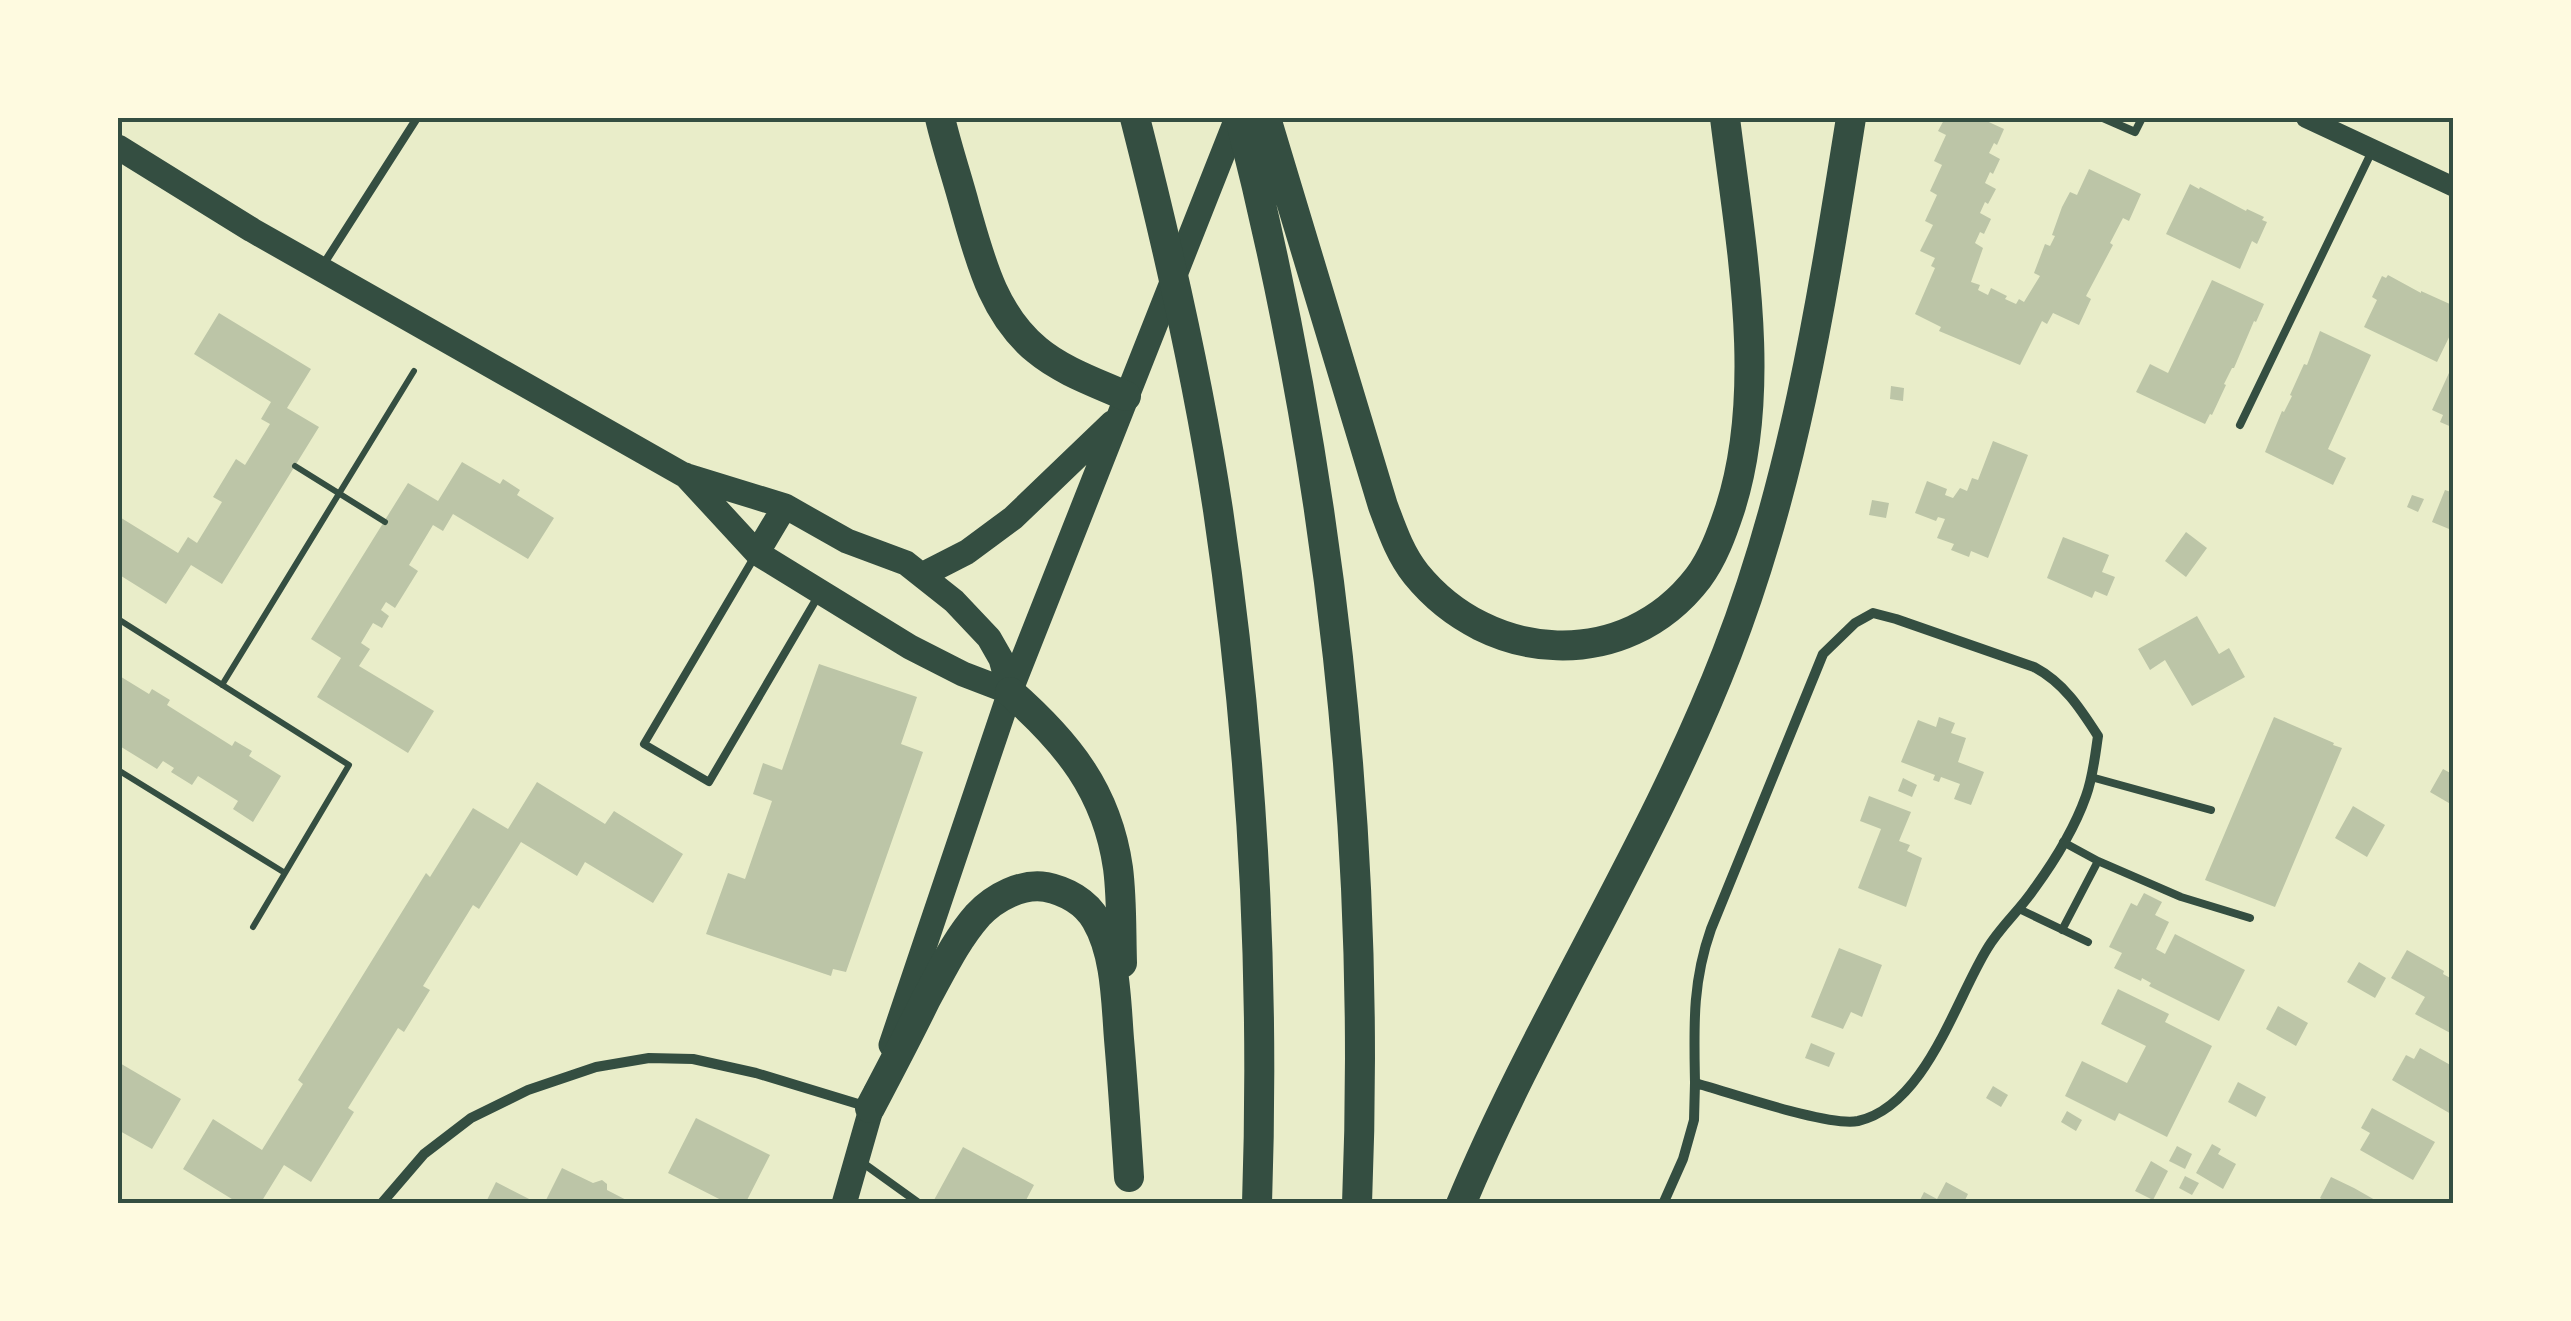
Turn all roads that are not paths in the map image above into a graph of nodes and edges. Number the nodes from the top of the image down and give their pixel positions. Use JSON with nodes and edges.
{"nodes":[{"id":1,"x":418,"y":118,"type":"edge"},
{"id":2,"x":940,"y":118,"type":"edge"},
{"id":3,"x":1134,"y":118,"type":"edge"},
{"id":4,"x":1239,"y":118,"type":"edge"},
{"id":5,"x":1266,"y":118,"type":"edge"},
{"id":6,"x":1708,"y":118,"type":"edge"},
{"id":7,"x":1725,"y":118,"type":"edge"},
{"id":8,"x":1851,"y":118,"type":"edge"},
{"id":9,"x":2103,"y":118,"type":"edge"},
{"id":10,"x":2142,"y":118,"type":"edge"},
{"id":11,"x":2306,"y":118,"type":"edge"},
{"id":12,"x":118,"y":147,"type":"edge"},
{"id":13,"x":2373,"y":150,"type":"junction"},
{"id":14,"x":2454,"y":187,"type":"edge"},
{"id":15,"x":1740,"y":238,"type":"junction"},
{"id":16,"x":320,"y":268,"type":"junction"},
{"id":17,"x":1126,"y":396,"type":"junction"},
{"id":18,"x":2240,"y":424,"type":"dead end"},
{"id":19,"x":684,"y":475,"type":"junction"},
{"id":20,"x":784,"y":506,"type":"junction"},
{"id":21,"x":757,"y":552,"type":"junction"},
{"id":22,"x":922,"y":575,"type":"junction"},
{"id":23,"x":820,"y":592,"type":"junction"},
{"id":24,"x":1010,"y":692,"type":"junction"},
{"id":25,"x":2091,"y":776,"type":"junction"},
{"id":26,"x":2211,"y":810,"type":"dead end"},
{"id":27,"x":2063,"y":842,"type":"junction"},
{"id":28,"x":2098,"y":861,"type":"junction"},
{"id":29,"x":2019,"y":909,"type":"junction"},
{"id":30,"x":2250,"y":918,"type":"dead end"},
{"id":31,"x":2062,"y":930,"type":"junction"},
{"id":32,"x":2088,"y":942,"type":"dead end"},
{"id":33,"x":1695,"y":1083,"type":"junction"},
{"id":34,"x":870,"y":1108,"type":"junction"},
{"id":35,"x":856,"y":1158,"type":"junction"},
{"id":36,"x":1130,"y":1190,"type":"edge"},
{"id":37,"x":381,"y":1204,"type":"edge"},
{"id":38,"x":844,"y":1204,"type":"edge"},
{"id":39,"x":920,"y":1204,"type":"edge"},
{"id":40,"x":1257,"y":1204,"type":"edge"},
{"id":41,"x":1357,"y":1204,"type":"edge"},
{"id":42,"x":1461,"y":1204,"type":"edge"},
{"id":43,"x":1663,"y":1204,"type":"edge"}],
"edges":[{"from":1,"to":16,"type":"lane"},
{"from":2,"to":17,"type":"highway"},
{"from":3,"to":40,"type":"highway"},
{"from":4,"to":17,"type":"main road"},
{"from":4,"to":41,"type":"highway"},
{"from":5,"to":15,"type":"highway"},
{"from":6,"to":15,"type":"highway"},
{"from":7,"to":15,"type":"highway"},
{"from":8,"to":42,"type":"highway"},
{"from":9,"to":10,"type":"lane"},
{"from":11,"to":13,"type":"main road"},
{"from":12,"to":16,"type":"main road"},
{"from":13,"to":14,"type":"main road"},
{"from":13,"to":18,"type":"lane"},
{"from":16,"to":19,"type":"main road"},
{"from":17,"to":22,"type":"main road"},
{"from":17,"to":24,"type":"main road"},
{"from":19,"to":20,"type":"main road"},
{"from":19,"to":21,"type":"main road"},
{"from":20,"to":21,"type":"main road"},
{"from":20,"to":22,"type":"main road"},
{"from":21,"to":23,"type":"main road"},
{"from":21,"to":23,"type":"lane"},
{"from":22,"to":24,"type":"main road"},
{"from":23,"to":24,"type":"main road"},
{"from":24,"to":34,"type":"main road"},
{"from":24,"to":36,"type":"highway"},
{"from":25,"to":26,"type":"lane"},
{"from":25,"to":27,"type":"street"},
{"from":25,"to":33,"type":"street"},
{"from":27,"to":28,"type":"lane"},
{"from":27,"to":29,"type":"street"},
{"from":28,"to":30,"type":"lane"},
{"from":28,"to":31,"type":"lane"},
{"from":29,"to":31,"type":"lane"},
{"from":29,"to":33,"type":"street"},
{"from":31,"to":32,"type":"lane"},
{"from":33,"to":43,"type":"street"},
{"from":34,"to":35,"type":"main road"},
{"from":34,"to":36,"type":"highway"},
{"from":34,"to":37,"type":"street"},
{"from":35,"to":38,"type":"main road"},
{"from":35,"to":39,"type":"lane"}]}
